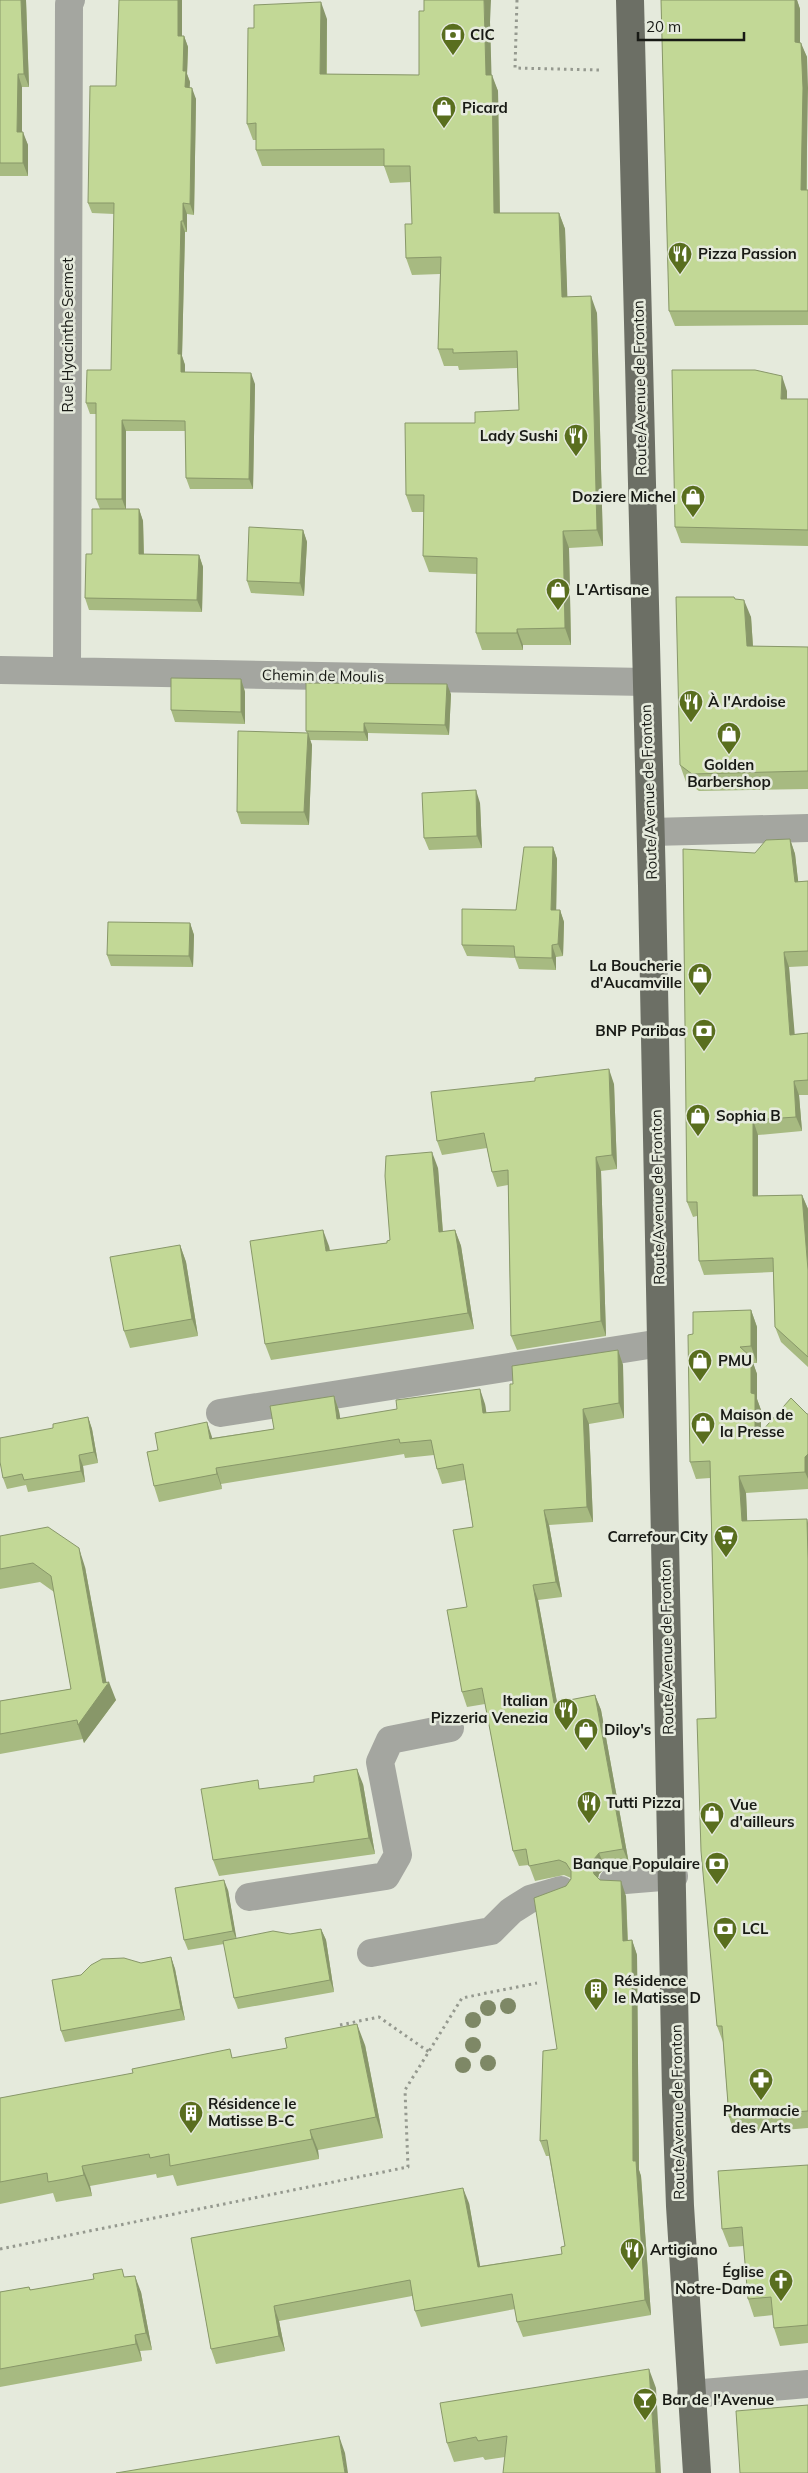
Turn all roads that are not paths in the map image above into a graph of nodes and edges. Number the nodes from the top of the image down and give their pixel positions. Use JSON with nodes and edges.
{"nodes":[{"id":1,"x":72,"y":0,"type":"edge"},
{"id":2,"x":630,"y":0,"type":"edge"},
{"id":3,"x":0,"y":670,"type":"edge"},
{"id":4,"x":67,"y":670,"type":"junction"},
{"id":5,"x":646,"y":682,"type":"junction"},
{"id":6,"x":808,"y":828,"type":"edge"},
{"id":7,"x":651,"y":832,"type":"junction"},
{"id":8,"x":661,"y":1343,"type":"junction"},
{"id":9,"x":220,"y":1413,"type":"dead end"},
{"id":10,"x":450,"y":1728,"type":"dead end"},
{"id":11,"x":674,"y":1876,"type":"junction"},
{"id":12,"x":613,"y":1881,"type":"edge"},
{"id":13,"x":561,"y":1890,"type":"edge"},
{"id":14,"x":248,"y":1897,"type":"dead end"},
{"id":15,"x":371,"y":1953,"type":"dead end"},
{"id":16,"x":808,"y":2384,"type":"edge"},
{"id":17,"x":691,"y":2394,"type":"junction"},
{"id":18,"x":697,"y":2473,"type":"edge"}],
"edges":[{"from":1,"to":4,"type":"street","name":"Rue Hyacinthe Sermet"},
{"from":2,"to":5,"type":"main road","name":"Route/Avenue de Fronton"},
{"from":3,"to":4,"type":"street","name":"Chemin de Moulis"},
{"from":4,"to":5,"type":"street","name":"Chemin de Moulis"},
{"from":5,"to":7,"type":"main road","name":"Route/Avenue de Fronton"},
{"from":6,"to":7,"type":"street"},
{"from":7,"to":8,"type":"main road","name":"Route/Avenue de Fronton"},
{"from":8,"to":9,"type":"street"},
{"from":8,"to":11,"type":"main road","name":"Route/Avenue de Fronton"},
{"from":10,"to":14,"type":"street"},
{"from":11,"to":12,"type":"street"},
{"from":11,"to":17,"type":"main road","name":"Route/Avenue de Fronton"},
{"from":13,"to":15,"type":"street"},
{"from":16,"to":17,"type":"street"},
{"from":17,"to":18,"type":"main road","name":"Route/Avenue de Fronton"}]}
